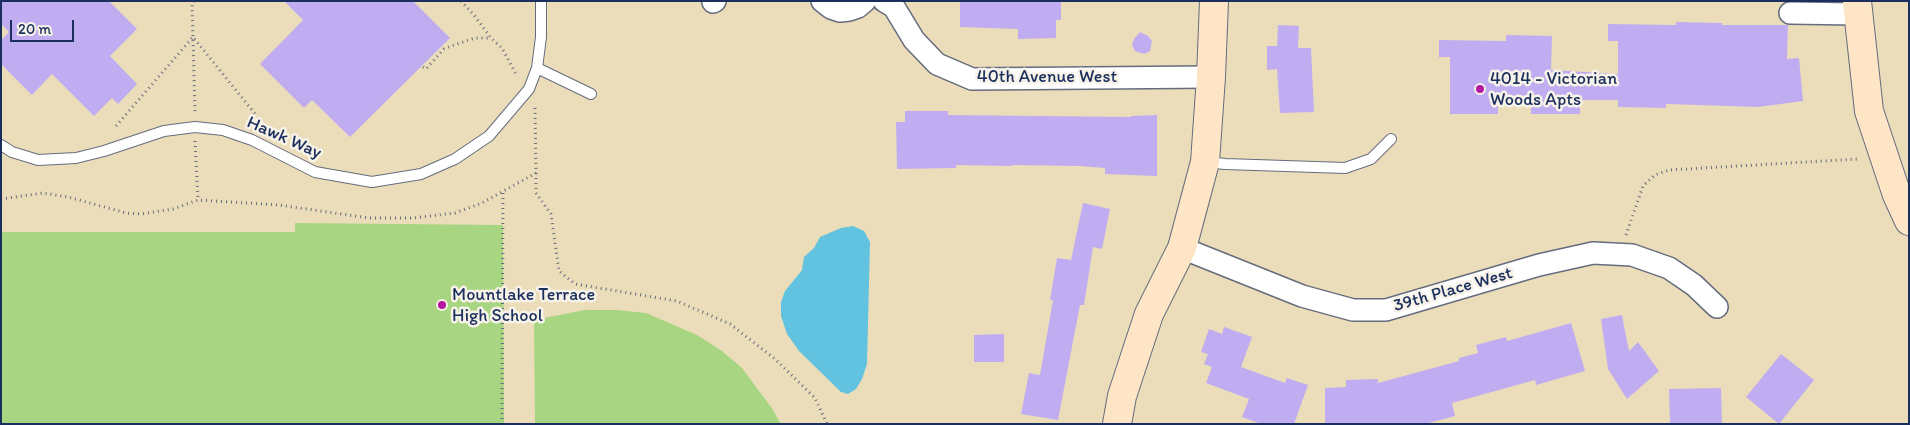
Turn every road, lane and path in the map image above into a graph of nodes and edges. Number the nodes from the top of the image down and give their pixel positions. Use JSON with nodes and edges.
{"nodes":[{"id":1,"x":461,"y":1,"type":"edge"},
{"id":2,"x":541,"y":1,"type":"edge"},
{"id":3,"x":822,"y":1,"type":"edge"},
{"id":4,"x":865,"y":1,"type":"edge"},
{"id":5,"x":884,"y":1,"type":"edge"},
{"id":6,"x":1214,"y":1,"type":"edge"},
{"id":7,"x":192,"y":2,"type":"edge"},
{"id":8,"x":1857,"y":8,"type":"edge"},
{"id":9,"x":1790,"y":13,"type":"dead end"},
{"id":10,"x":193,"y":37,"type":"junction"},
{"id":11,"x":491,"y":38,"type":"junction"},
{"id":12,"x":422,"y":67,"type":"dead end"},
{"id":13,"x":537,"y":68,"type":"junction"},
{"id":14,"x":1212,"y":76,"type":"junction"},
{"id":15,"x":529,"y":89,"type":"junction"},
{"id":16,"x":591,"y":94,"type":"dead end"},
{"id":17,"x":256,"y":115,"type":"dead end"},
{"id":18,"x":116,"y":126,"type":"dead end"},
{"id":19,"x":195,"y":127,"type":"junction"},
{"id":20,"x":1391,"y":139,"type":"dead end"},
{"id":21,"x":1,"y":145,"type":"edge"},
{"id":22,"x":1858,"y":159,"type":"dead end"},
{"id":23,"x":1205,"y":162,"type":"junction"},
{"id":24,"x":536,"y":173,"type":"junction"},
{"id":25,"x":503,"y":191,"type":"junction"},
{"id":26,"x":1,"y":198,"type":"edge"},
{"id":27,"x":198,"y":200,"type":"junction"},
{"id":28,"x":1909,"y":221,"type":"edge"},
{"id":29,"x":1625,"y":236,"type":"dead end"},
{"id":30,"x":1182,"y":248,"type":"junction"},
{"id":31,"x":1717,"y":307,"type":"dead end"},
{"id":32,"x":502,"y":424,"type":"edge"},
{"id":33,"x":826,"y":424,"type":"edge"},
{"id":34,"x":1117,"y":424,"type":"edge"}],
"edges":[{"from":1,"to":11,"type":"path"},
{"from":2,"to":13,"type":"lane","name":"Hawk Way"},
{"from":3,"to":4,"type":"street"},
{"from":5,"to":14,"type":"street","name":"40th Avenue West"},
{"from":6,"to":14,"type":"street"},
{"from":7,"to":10,"type":"path"},
{"from":8,"to":9,"type":"street"},
{"from":8,"to":28,"type":"street"},
{"from":10,"to":17,"type":"path"},
{"from":10,"to":18,"type":"path"},
{"from":10,"to":19,"type":"path"},
{"from":11,"to":12,"type":"path"},
{"from":11,"to":15,"type":"path"},
{"from":13,"to":15,"type":"lane","name":"Hawk Way"},
{"from":13,"to":16,"type":"lane"},
{"from":14,"to":23,"type":"street"},
{"from":15,"to":19,"type":"lane","name":"Hawk Way"},
{"from":15,"to":24,"type":"path"},
{"from":19,"to":21,"type":"lane","name":"Hawk Way"},
{"from":19,"to":27,"type":"path"},
{"from":20,"to":23,"type":"lane"},
{"from":22,"to":29,"type":"path"},
{"from":23,"to":30,"type":"street"},
{"from":24,"to":25,"type":"path"},
{"from":24,"to":33,"type":"path"},
{"from":25,"to":27,"type":"path"},
{"from":25,"to":32,"type":"path"},
{"from":26,"to":27,"type":"path"},
{"from":30,"to":31,"type":"street","name":"39th Place West"},
{"from":30,"to":34,"type":"street"}]}
